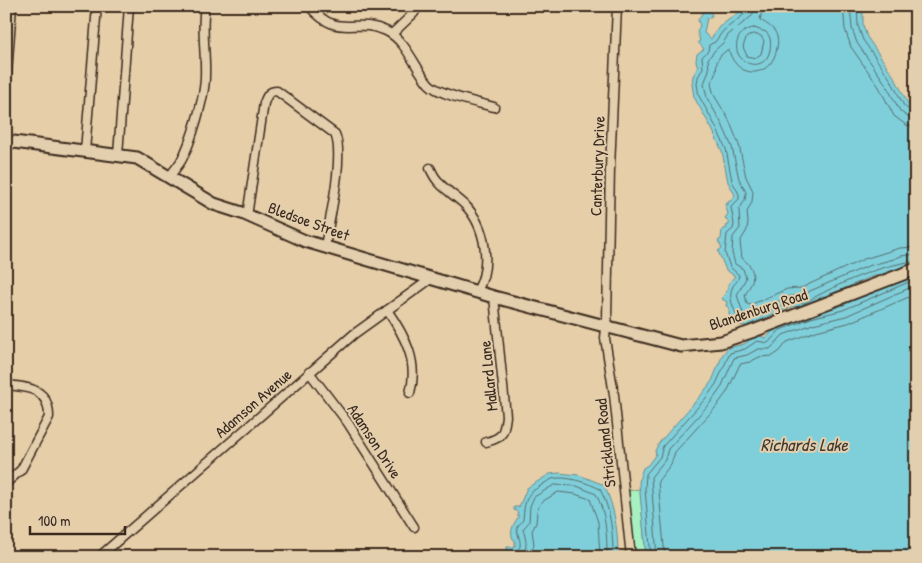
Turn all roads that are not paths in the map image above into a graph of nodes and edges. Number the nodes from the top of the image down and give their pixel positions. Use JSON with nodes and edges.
{"nodes":[{"id":1,"x":12,"y":6,"type":"edge"},
{"id":2,"x":97,"y":6,"type":"edge"},
{"id":3,"x":128,"y":6,"type":"edge"},
{"id":4,"x":205,"y":6,"type":"edge"},
{"id":5,"x":309,"y":6,"type":"edge"},
{"id":6,"x":418,"y":6,"type":"edge"},
{"id":7,"x":617,"y":6,"type":"edge"},
{"id":8,"x":392,"y":34,"type":"junction"},
{"id":9,"x":6,"y":87,"type":"edge"},
{"id":10,"x":494,"y":108,"type":"dead end"},
{"id":11,"x":6,"y":141,"type":"edge"},
{"id":12,"x":85,"y":151,"type":"junction"},
{"id":13,"x":118,"y":155,"type":"junction"},
{"id":14,"x":430,"y":168,"type":"dead end"},
{"id":15,"x":169,"y":177,"type":"junction"},
{"id":16,"x":247,"y":216,"type":"junction"},
{"id":17,"x":325,"y":247,"type":"junction"},
{"id":18,"x":916,"y":269,"type":"edge"},
{"id":19,"x":432,"y":278,"type":"junction"},
{"id":20,"x":477,"y":291,"type":"junction"},
{"id":21,"x":494,"y":297,"type":"junction"},
{"id":22,"x":387,"y":310,"type":"junction"},
{"id":23,"x":606,"y":327,"type":"junction"},
{"id":24,"x":309,"y":372,"type":"junction"},
{"id":25,"x":6,"y":385,"type":"edge"},
{"id":26,"x":410,"y":393,"type":"dead end"},
{"id":27,"x":486,"y":442,"type":"dead end"},
{"id":28,"x":6,"y":483,"type":"edge"},
{"id":29,"x":414,"y":527,"type":"dead end"},
{"id":30,"x":99,"y":557,"type":"edge"},
{"id":31,"x":630,"y":557,"type":"edge"}],
"edges":[{"from":1,"to":9,"type":"street"},
{"from":2,"to":12,"type":"street"},
{"from":3,"to":13,"type":"street"},
{"from":4,"to":15,"type":"street"},
{"from":5,"to":8,"type":"street"},
{"from":6,"to":8,"type":"street"},
{"from":7,"to":23,"type":"street","name":"Canterbury Drive"},
{"from":8,"to":10,"type":"street"},
{"from":11,"to":12,"type":"street","name":"Bledsoe Street"},
{"from":12,"to":13,"type":"street","name":"Bledsoe Street"},
{"from":13,"to":15,"type":"street","name":"Bledsoe Street"},
{"from":14,"to":20,"type":"street"},
{"from":15,"to":16,"type":"street","name":"Bledsoe Street"},
{"from":16,"to":17,"type":"street","name":"Bledsoe Street"},
{"from":16,"to":17,"type":"street"},
{"from":17,"to":19,"type":"street","name":"Bledsoe Street"},
{"from":18,"to":23,"type":"street","name":"Blandenburg Road"},
{"from":19,"to":20,"type":"street","name":"Bledsoe Street"},
{"from":19,"to":22,"type":"street","name":"Adamson Avenue"},
{"from":20,"to":21,"type":"street","name":"Bledsoe Street"},
{"from":21,"to":23,"type":"street","name":"Bledsoe Street"},
{"from":21,"to":27,"type":"street","name":"Mallard Lane"},
{"from":22,"to":24,"type":"street","name":"Adamson Avenue"},
{"from":22,"to":26,"type":"street"},
{"from":23,"to":31,"type":"street","name":"Strickland Road"},
{"from":24,"to":29,"type":"street","name":"Adamson Drive"},
{"from":24,"to":30,"type":"street","name":"Adamson Avenue"},
{"from":25,"to":28,"type":"street"}]}
